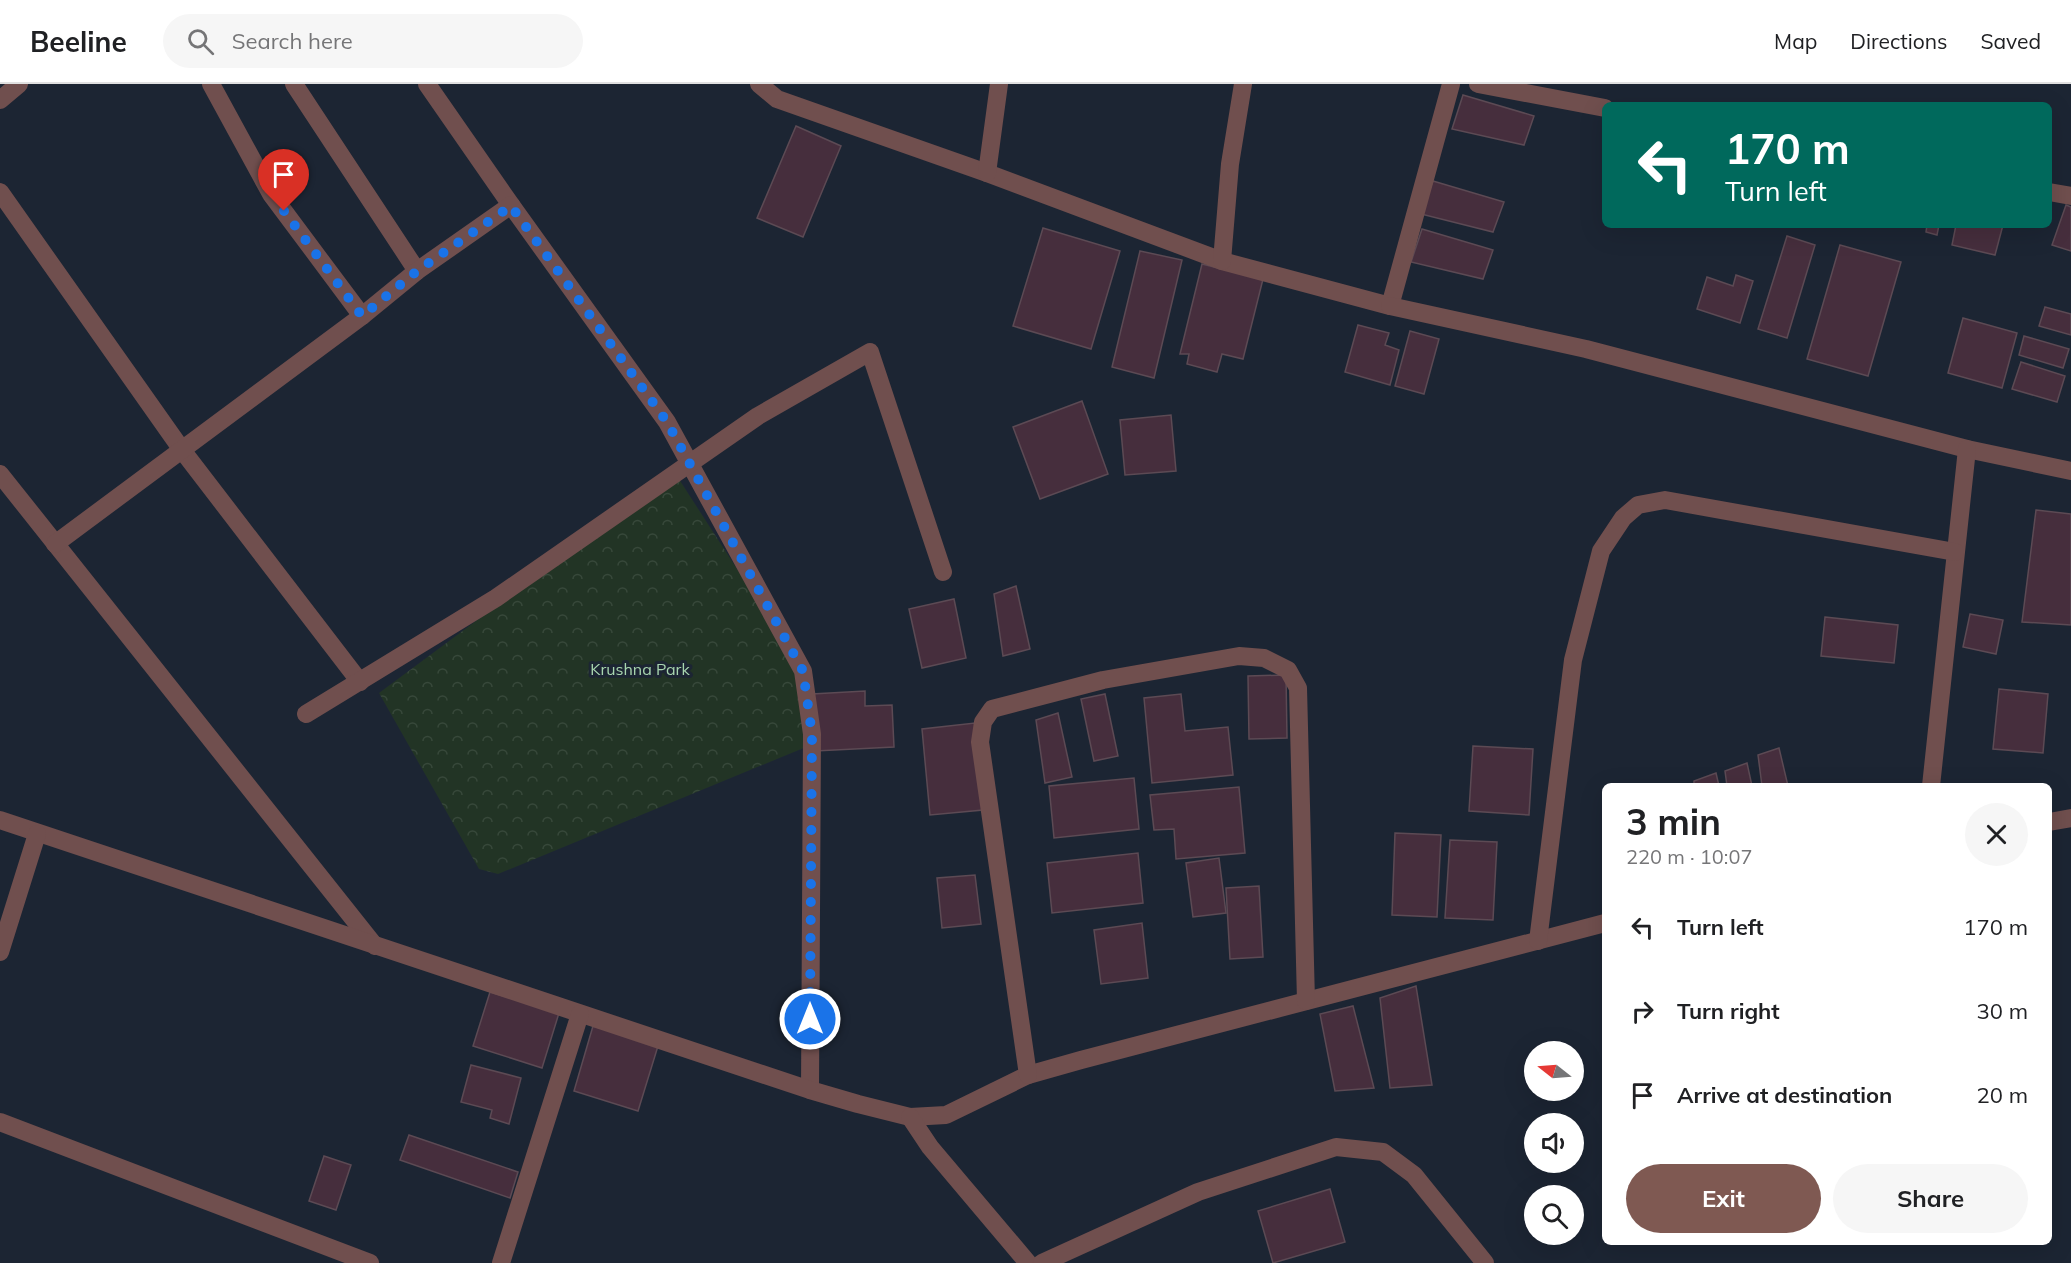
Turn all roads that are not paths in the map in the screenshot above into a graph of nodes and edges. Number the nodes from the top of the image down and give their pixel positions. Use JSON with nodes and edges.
{"nodes":[{"id":1,"x":19,"y":84,"type":"edge"},
{"id":2,"x":211,"y":84,"type":"edge"},
{"id":3,"x":294,"y":84,"type":"edge"},
{"id":4,"x":427,"y":84,"type":"edge"},
{"id":5,"x":759,"y":84,"type":"edge"},
{"id":6,"x":999,"y":84,"type":"edge"},
{"id":7,"x":1243,"y":84,"type":"edge"},
{"id":8,"x":1451,"y":84,"type":"edge"},
{"id":9,"x":1478,"y":84,"type":"edge"},
{"id":10,"x":0,"y":100,"type":"edge"},
{"id":11,"x":1602,"y":107,"type":"edge"},
{"id":12,"x":987,"y":173,"type":"junction"},
{"id":13,"x":0,"y":192,"type":"edge"},
{"id":14,"x":2052,"y":193,"type":"edge"},
{"id":15,"x":2071,"y":196,"type":"edge"},
{"id":16,"x":511,"y":206,"type":"junction"},
{"id":17,"x":1222,"y":261,"type":"junction"},
{"id":18,"x":417,"y":271,"type":"junction"},
{"id":19,"x":1390,"y":306,"type":"junction"},
{"id":20,"x":362,"y":316,"type":"junction"},
{"id":21,"x":1967,"y":449,"type":"junction"},
{"id":22,"x":182,"y":450,"type":"junction"},
{"id":23,"x":690,"y":463,"type":"junction"},
{"id":24,"x":2071,"y":471,"type":"edge"},
{"id":25,"x":0,"y":474,"type":"edge"},
{"id":26,"x":55,"y":544,"type":"junction"},
{"id":27,"x":1955,"y":552,"type":"junction"},
{"id":28,"x":944,"y":572,"type":"dead end"},
{"id":29,"x":360,"y":682,"type":"junction"},
{"id":30,"x":306,"y":714,"type":"dead end"},
{"id":31,"x":1930,"y":783,"type":"edge"},
{"id":32,"x":2071,"y":818,"type":"edge"},
{"id":33,"x":0,"y":820,"type":"edge"},
{"id":34,"x":2052,"y":821,"type":"edge"},
{"id":35,"x":37,"y":834,"type":"junction"},
{"id":36,"x":1602,"y":924,"type":"edge"},
{"id":37,"x":1538,"y":941,"type":"junction"},
{"id":38,"x":375,"y":945,"type":"junction"},
{"id":39,"x":0,"y":952,"type":"edge"},
{"id":40,"x":1306,"y":1001,"type":"junction"},
{"id":41,"x":580,"y":1014,"type":"junction"},
{"id":42,"x":1028,"y":1075,"type":"junction"},
{"id":43,"x":810,"y":1090,"type":"junction"},
{"id":44,"x":910,"y":1117,"type":"junction"},
{"id":45,"x":0,"y":1122,"type":"edge"},
{"id":46,"x":370,"y":1263,"type":"edge"},
{"id":47,"x":501,"y":1263,"type":"edge"},
{"id":48,"x":1028,"y":1263,"type":"edge"},
{"id":49,"x":1042,"y":1263,"type":"edge"},
{"id":50,"x":1485,"y":1263,"type":"edge"}],
"edges":[{"from":1,"to":10,"type":"street"},
{"from":2,"to":20,"type":"street"},
{"from":3,"to":18,"type":"street"},
{"from":4,"to":16,"type":"street"},
{"from":5,"to":12,"type":"street"},
{"from":6,"to":12,"type":"street"},
{"from":7,"to":17,"type":"street"},
{"from":8,"to":19,"type":"street"},
{"from":9,"to":11,"type":"street"},
{"from":12,"to":17,"type":"street"},
{"from":13,"to":22,"type":"street"},
{"from":14,"to":15,"type":"street"},
{"from":16,"to":18,"type":"street"},
{"from":16,"to":23,"type":"street"},
{"from":17,"to":19,"type":"street"},
{"from":18,"to":20,"type":"street"},
{"from":19,"to":21,"type":"street"},
{"from":20,"to":22,"type":"street"},
{"from":21,"to":24,"type":"street"},
{"from":21,"to":27,"type":"street"},
{"from":22,"to":26,"type":"street"},
{"from":22,"to":29,"type":"street"},
{"from":23,"to":28,"type":"street"},
{"from":23,"to":29,"type":"street"},
{"from":23,"to":43,"type":"street"},
{"from":25,"to":26,"type":"street"},
{"from":26,"to":38,"type":"street"},
{"from":27,"to":31,"type":"street"},
{"from":27,"to":37,"type":"street"},
{"from":29,"to":30,"type":"street"},
{"from":32,"to":34,"type":"street"},
{"from":33,"to":35,"type":"street"},
{"from":35,"to":38,"type":"street"},
{"from":35,"to":39,"type":"street"},
{"from":36,"to":37,"type":"street"},
{"from":37,"to":40,"type":"street"},
{"from":38,"to":41,"type":"street"},
{"from":40,"to":42,"type":"street"},
{"from":40,"to":42,"type":"street"},
{"from":41,"to":43,"type":"street"},
{"from":41,"to":47,"type":"street"},
{"from":42,"to":44,"type":"street"},
{"from":43,"to":44,"type":"street"},
{"from":44,"to":48,"type":"street"},
{"from":45,"to":46,"type":"street"},
{"from":49,"to":50,"type":"street"}]}
